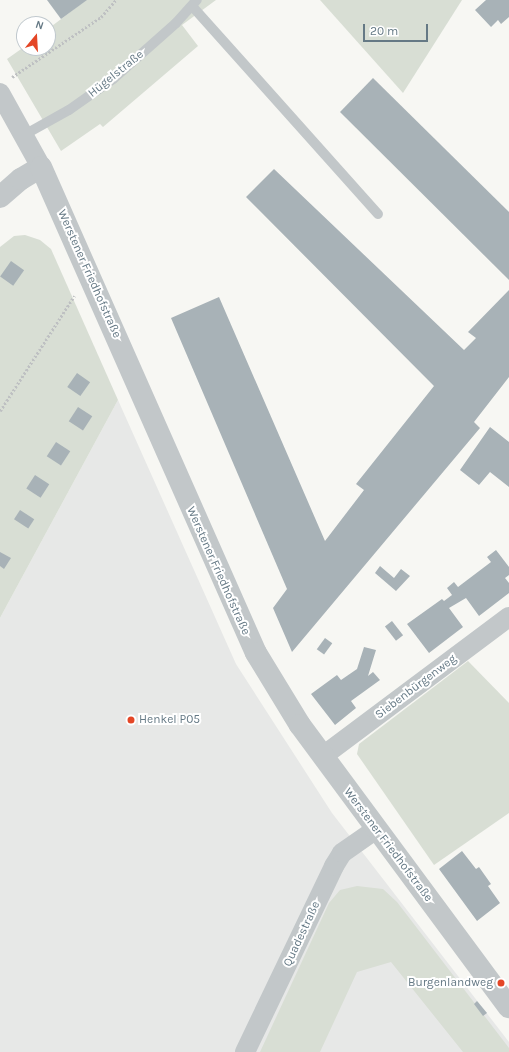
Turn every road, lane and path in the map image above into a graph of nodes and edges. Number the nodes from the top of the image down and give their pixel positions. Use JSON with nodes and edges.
{"nodes":[{"id":1,"x":116,"y":0,"type":"edge"},
{"id":2,"x":194,"y":3,"type":"edge"},
{"id":3,"x":3,"y":87,"type":"edge"},
{"id":4,"x":24,"y":135,"type":"junction"},
{"id":5,"x":41,"y":167,"type":"junction"},
{"id":6,"x":0,"y":197,"type":"edge"},
{"id":7,"x":378,"y":214,"type":"dead end"},
{"id":8,"x":94,"y":286,"type":"junction"},
{"id":9,"x":0,"y":411,"type":"edge"},
{"id":10,"x":509,"y":617,"type":"edge"},
{"id":11,"x":322,"y":756,"type":"junction"},
{"id":12,"x":376,"y":830,"type":"junction"},
{"id":13,"x":509,"y":1007,"type":"edge"},
{"id":14,"x":245,"y":1052,"type":"edge"}],
"edges":[{"from":1,"to":3,"type":"path"},
{"from":2,"to":4,"type":"lane","name":"Hügelstraße"},
{"from":2,"to":7,"type":"lane"},
{"from":3,"to":4,"type":"street","name":"Werstener Friedhofstraße"},
{"from":4,"to":5,"type":"street","name":"Werstener Friedhofstraße"},
{"from":5,"to":6,"type":"street"},
{"from":5,"to":8,"type":"street","name":"Werstener Friedhofstraße"},
{"from":8,"to":9,"type":"path"},
{"from":8,"to":11,"type":"street","name":"Werstener Friedhofstraße"},
{"from":10,"to":11,"type":"street","name":"Siebenbürgenweg"},
{"from":11,"to":12,"type":"street","name":"Werstener Friedhofstraße"},
{"from":12,"to":13,"type":"street","name":"Werstener Friedhofstraße"},
{"from":12,"to":14,"type":"street","name":"Quadestraße"}]}
